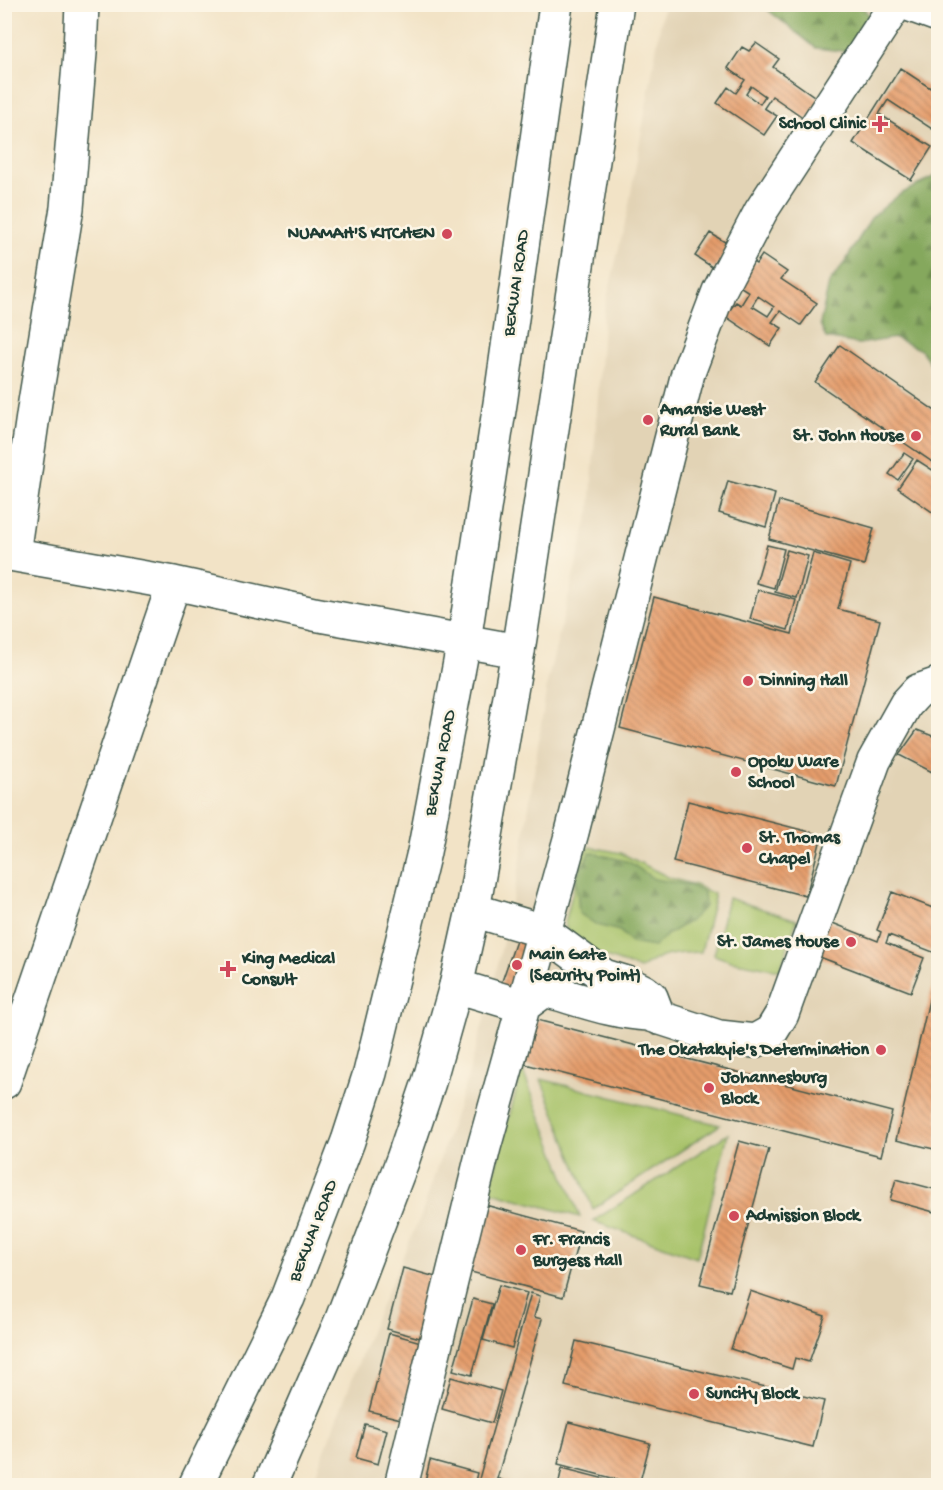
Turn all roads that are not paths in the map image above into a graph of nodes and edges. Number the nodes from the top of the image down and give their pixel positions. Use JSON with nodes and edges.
{"nodes":[{"id":1,"x":82,"y":4,"type":"edge"},
{"id":2,"x":556,"y":4,"type":"edge"},
{"id":3,"x":617,"y":4,"type":"edge"},
{"id":4,"x":896,"y":4,"type":"edge"},
{"id":5,"x":908,"y":4,"type":"edge"},
{"id":6,"x":939,"y":15,"type":"edge"},
{"id":7,"x":9,"y":554,"type":"edge"},
{"id":8,"x":174,"y":583,"type":"junction"},
{"id":9,"x":464,"y":641,"type":"junction"},
{"id":10,"x":518,"y":651,"type":"junction"},
{"id":11,"x":939,"y":684,"type":"edge"},
{"id":12,"x":473,"y":910,"type":"junction"},
{"id":13,"x":543,"y":931,"type":"junction"},
{"id":14,"x":456,"y":986,"type":"junction"},
{"id":15,"x":523,"y":1006,"type":"junction"},
{"id":16,"x":659,"y":1018,"type":"junction"},
{"id":17,"x":4,"y":1082,"type":"edge"},
{"id":18,"x":195,"y":1485,"type":"edge"},
{"id":19,"x":273,"y":1485,"type":"edge"},
{"id":20,"x":401,"y":1485,"type":"edge"}],
"edges":[{"from":1,"to":7,"type":"main road"},
{"from":2,"to":9,"type":"main road","name":"BEKWAI ROAD"},
{"from":3,"to":10,"type":"main road"},
{"from":4,"to":13,"type":"main road"},
{"from":5,"to":6,"type":"main road"},
{"from":7,"to":8,"type":"main road"},
{"from":8,"to":9,"type":"main road"},
{"from":8,"to":17,"type":"main road"},
{"from":9,"to":10,"type":"main road"},
{"from":9,"to":18,"type":"main road","name":"BEKWAI ROAD"},
{"from":10,"to":12,"type":"main road"},
{"from":11,"to":16,"type":"main road"},
{"from":12,"to":13,"type":"main road"},
{"from":12,"to":14,"type":"main road"},
{"from":13,"to":15,"type":"main road"},
{"from":13,"to":16,"type":"main road"},
{"from":14,"to":15,"type":"main road"},
{"from":14,"to":19,"type":"main road"},
{"from":15,"to":16,"type":"main road"},
{"from":15,"to":20,"type":"main road"}]}
